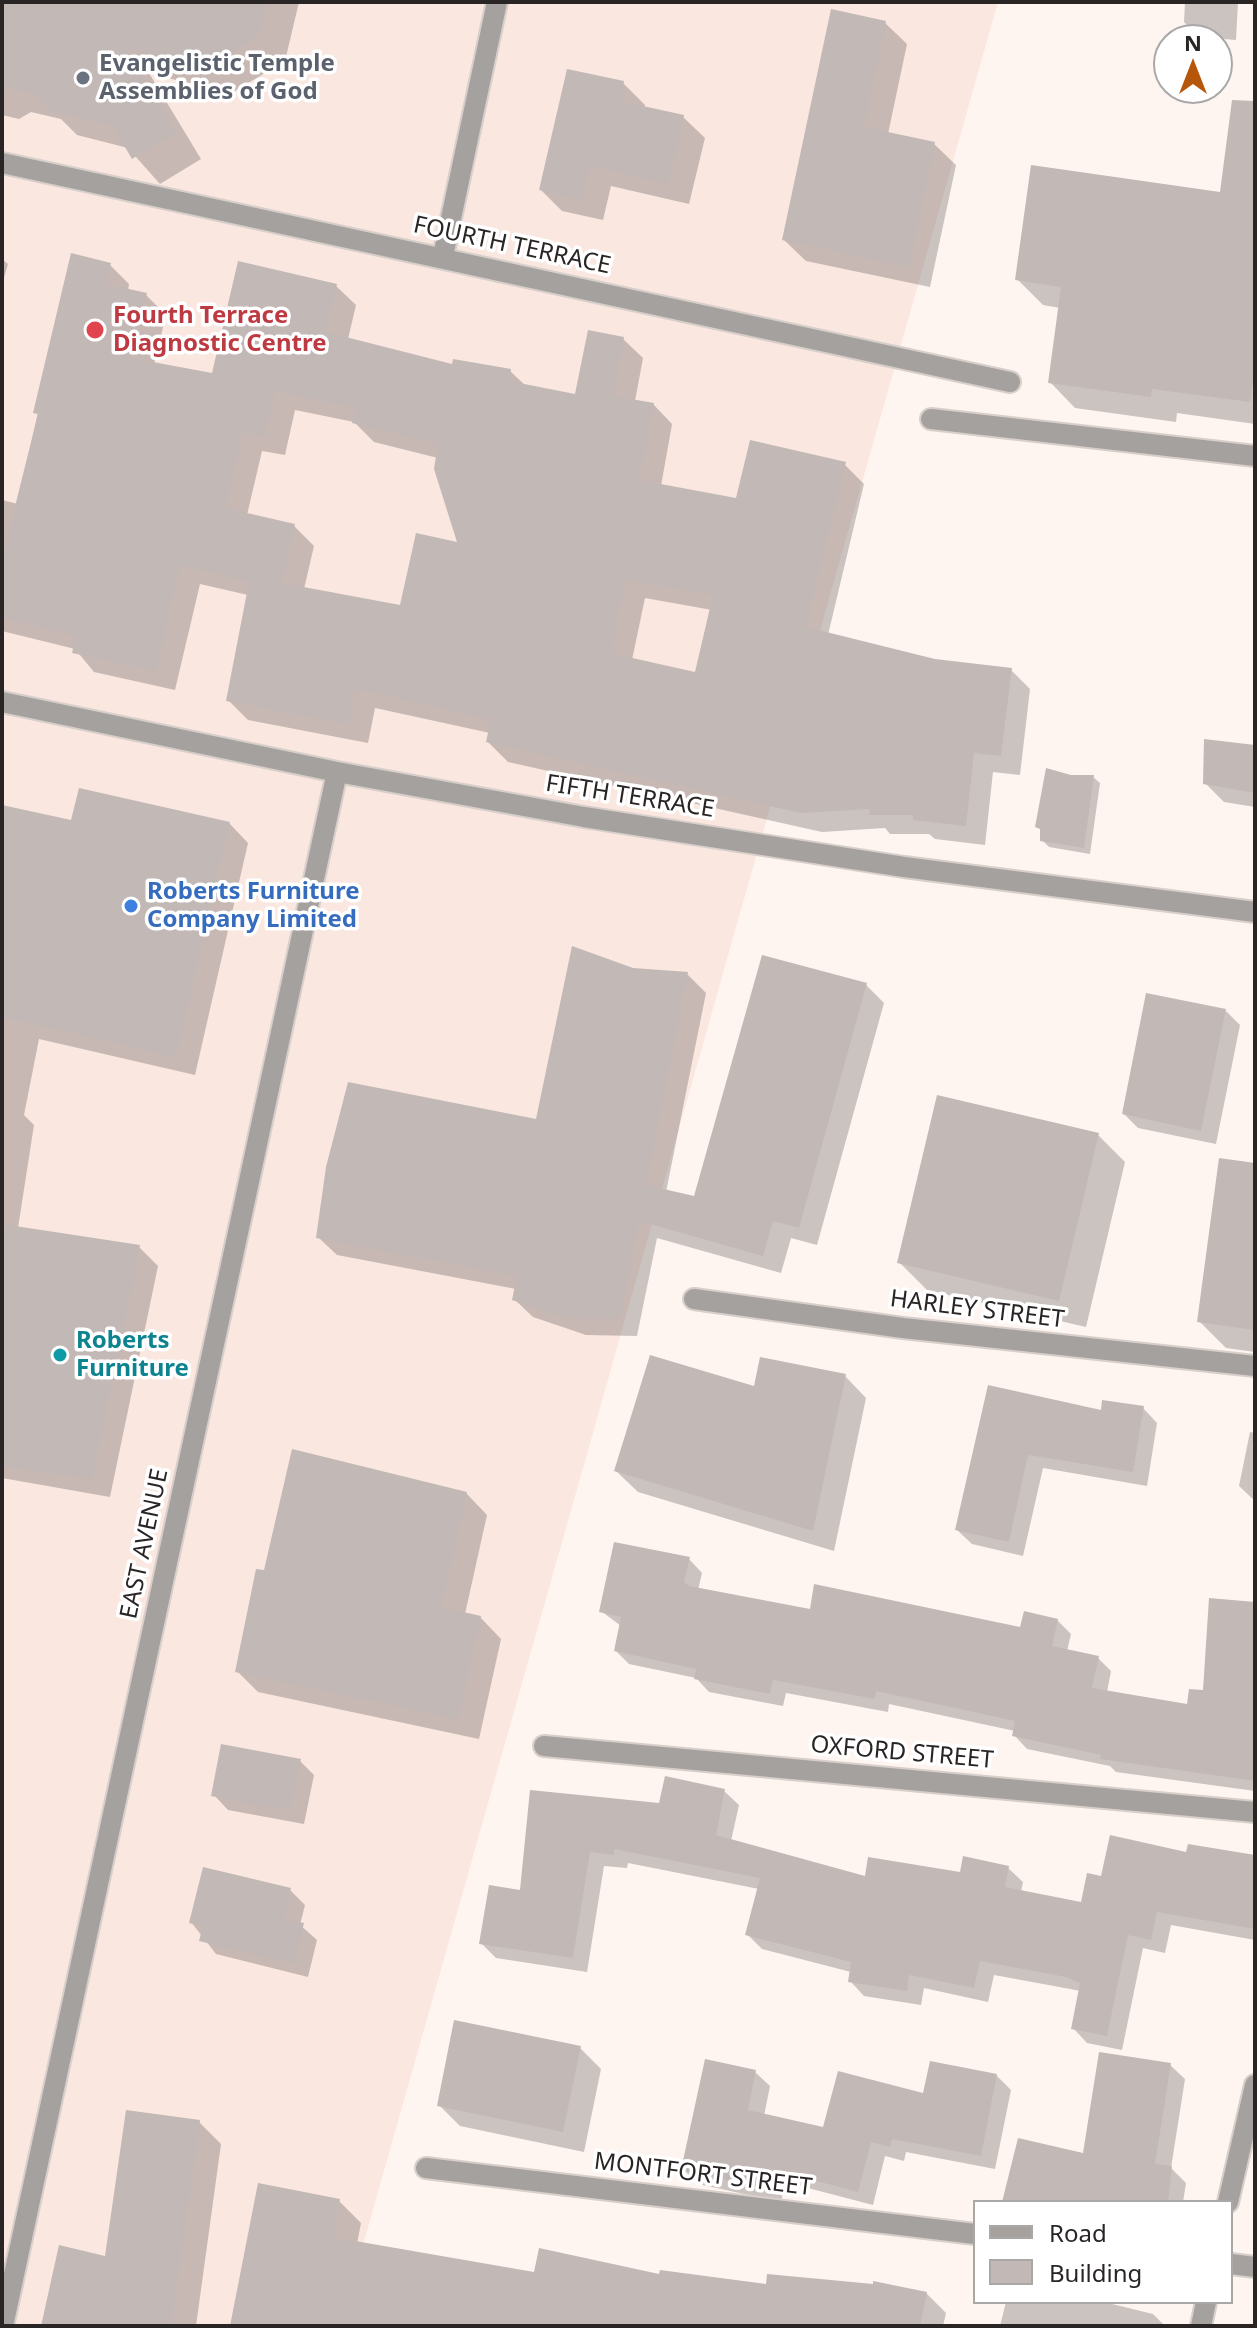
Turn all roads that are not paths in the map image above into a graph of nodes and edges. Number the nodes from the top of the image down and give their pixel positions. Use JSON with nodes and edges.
{"nodes":[{"id":1,"x":497,"y":2,"type":"edge"},
{"id":2,"x":2,"y":163,"type":"edge"},
{"id":3,"x":443,"y":256,"type":"junction"},
{"id":4,"x":1010,"y":382,"type":"dead end"},
{"id":5,"x":931,"y":419,"type":"dead end"},
{"id":6,"x":1255,"y":456,"type":"edge"},
{"id":7,"x":2,"y":702,"type":"edge"},
{"id":8,"x":337,"y":772,"type":"junction"},
{"id":9,"x":1255,"y":912,"type":"edge"},
{"id":10,"x":694,"y":1299,"type":"dead end"},
{"id":11,"x":1255,"y":1366,"type":"edge"},
{"id":12,"x":544,"y":1746,"type":"dead end"},
{"id":13,"x":1255,"y":1812,"type":"edge"},
{"id":14,"x":1255,"y":2085,"type":"edge"},
{"id":15,"x":426,"y":2168,"type":"dead end"},
{"id":16,"x":1228,"y":2200,"type":"edge"},
{"id":17,"x":973,"y":2234,"type":"edge"},
{"id":18,"x":1233,"y":2264,"type":"edge"},
{"id":19,"x":1255,"y":2267,"type":"edge"},
{"id":20,"x":1206,"y":2304,"type":"edge"},
{"id":21,"x":3,"y":2326,"type":"edge"},
{"id":22,"x":1201,"y":2326,"type":"edge"}],
"edges":[{"from":1,"to":3,"type":"street"},
{"from":2,"to":3,"type":"street","name":"FOURTH TERRACE"},
{"from":3,"to":4,"type":"street","name":"FOURTH TERRACE"},
{"from":5,"to":6,"type":"street"},
{"from":7,"to":8,"type":"street","name":"FIFTH TERRACE"},
{"from":8,"to":9,"type":"street","name":"FIFTH TERRACE"},
{"from":8,"to":21,"type":"street","name":"EAST AVENUE"},
{"from":10,"to":11,"type":"street","name":"HARLEY STREET"},
{"from":12,"to":13,"type":"street","name":"OXFORD STREET"},
{"from":14,"to":16,"type":"street"},
{"from":15,"to":17,"type":"street","name":"MONTFORT STREET"},
{"from":18,"to":19,"type":"street"},
{"from":20,"to":22,"type":"street"}]}
